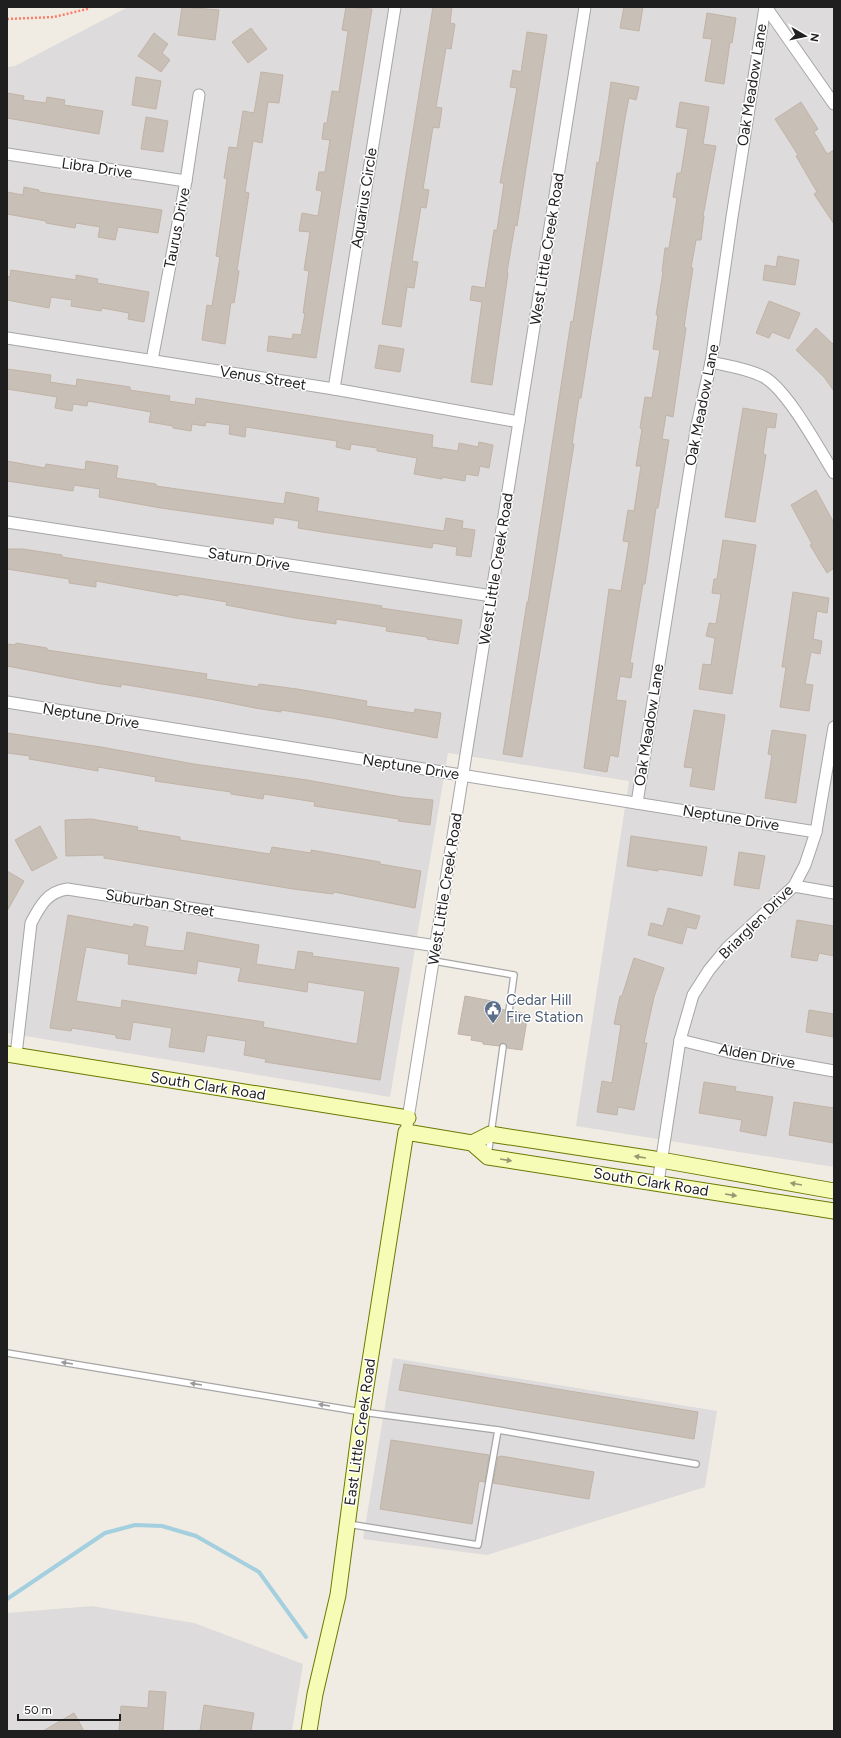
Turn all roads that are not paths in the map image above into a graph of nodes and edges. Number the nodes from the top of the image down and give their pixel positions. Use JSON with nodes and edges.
{"nodes":[{"id":1,"x":395,"y":7,"type":"edge"},
{"id":2,"x":585,"y":7,"type":"edge"},
{"id":3,"x":765,"y":7,"type":"edge"},
{"id":4,"x":199,"y":95,"type":"dead end"},
{"id":5,"x":834,"y":104,"type":"edge"},
{"id":6,"x":7,"y":154,"type":"edge"},
{"id":7,"x":186,"y":181,"type":"junction"},
{"id":8,"x":7,"y":338,"type":"edge"},
{"id":9,"x":152,"y":360,"type":"junction"},
{"id":10,"x":711,"y":362,"type":"junction"},
{"id":11,"x":334,"y":389,"type":"junction"},
{"id":12,"x":519,"y":422,"type":"junction"},
{"id":13,"x":834,"y":474,"type":"edge"},
{"id":14,"x":7,"y":522,"type":"edge"},
{"id":15,"x":492,"y":596,"type":"junction"},
{"id":16,"x":7,"y":702,"type":"edge"},
{"id":17,"x":834,"y":727,"type":"edge"},
{"id":18,"x":463,"y":776,"type":"junction"},
{"id":19,"x":637,"y":803,"type":"junction"},
{"id":20,"x":816,"y":832,"type":"junction"},
{"id":21,"x":794,"y":886,"type":"junction"},
{"id":22,"x":834,"y":893,"type":"edge"},
{"id":23,"x":436,"y":946,"type":"junction"},
{"id":24,"x":434,"y":960,"type":"junction"},
{"id":25,"x":509,"y":1011,"type":"dead end"},
{"id":26,"x":680,"y":1040,"type":"junction"},
{"id":27,"x":503,"y":1047,"type":"dead end"},
{"id":28,"x":11,"y":1054,"type":"edge"},
{"id":29,"x":834,"y":1071,"type":"edge"},
{"id":30,"x":407,"y":1125,"type":"junction"},
{"id":31,"x":490,"y":1134,"type":"junction"},
{"id":32,"x":472,"y":1143,"type":"junction"},
{"id":33,"x":488,"y":1157,"type":"junction"},
{"id":34,"x":661,"y":1160,"type":"junction"},
{"id":35,"x":658,"y":1183,"type":"junction"},
{"id":36,"x":834,"y":1191,"type":"edge"},
{"id":37,"x":834,"y":1211,"type":"edge"},
{"id":38,"x":7,"y":1353,"type":"edge"},
{"id":39,"x":362,"y":1412,"type":"junction"},
{"id":40,"x":498,"y":1430,"type":"junction"},
{"id":41,"x":696,"y":1464,"type":"dead end"},
{"id":42,"x":348,"y":1524,"type":"junction"},
{"id":43,"x":309,"y":1731,"type":"edge"}],
"edges":[{"from":1,"to":11,"type":"street","name":"Aquarius Circle"},
{"from":2,"to":12,"type":"street","name":"West Little Creek Road"},
{"from":3,"to":5,"type":"street"},
{"from":3,"to":10,"type":"street","name":"Oak Meadow Lane"},
{"from":4,"to":7,"type":"street","name":"Taurus Drive"},
{"from":6,"to":7,"type":"street","name":"Libra Drive"},
{"from":7,"to":9,"type":"street","name":"Taurus Drive"},
{"from":8,"to":9,"type":"street","name":"Venus Street"},
{"from":9,"to":11,"type":"street","name":"Venus Street"},
{"from":10,"to":13,"type":"street"},
{"from":10,"to":19,"type":"street","name":"Oak Meadow Lane"},
{"from":11,"to":12,"type":"street","name":"Venus Street"},
{"from":12,"to":15,"type":"street","name":"West Little Creek Road"},
{"from":14,"to":15,"type":"street","name":"Saturn Drive"},
{"from":15,"to":18,"type":"street","name":"West Little Creek Road"},
{"from":16,"to":18,"type":"street","name":"Neptune Drive"},
{"from":17,"to":20,"type":"street","name":"Briarglen Drive"},
{"from":18,"to":19,"type":"street","name":"Neptune Drive"},
{"from":18,"to":23,"type":"street","name":"West Little Creek Road"},
{"from":19,"to":20,"type":"street","name":"Neptune Drive"},
{"from":20,"to":21,"type":"street","name":"Briarglen Drive"},
{"from":21,"to":22,"type":"street"},
{"from":21,"to":26,"type":"street","name":"Briarglen Drive"},
{"from":23,"to":24,"type":"street","name":"West Little Creek Road"},
{"from":23,"to":28,"type":"street","name":"Suburban Street"},
{"from":24,"to":25,"type":"lane"},
{"from":24,"to":30,"type":"street","name":"West Little Creek Road"},
{"from":26,"to":29,"type":"street","name":"Alden Drive"},
{"from":26,"to":34,"type":"street","name":"Briarglen Drive"},
{"from":27,"to":31,"type":"lane"},
{"from":28,"to":30,"type":"street","name":"South Clark Road"},
{"from":30,"to":32,"type":"street","name":"South Clark Road"},
{"from":30,"to":39,"type":"street","name":"East Little Creek Road"},
{"from":31,"to":32,"type":"street"},
{"from":31,"to":33,"type":"lane"},
{"from":34,"to":31,"type":"street","name":"South Clark Road","one_way":true},
{"from":32,"to":33,"type":"street"},
{"from":33,"to":35,"type":"street","name":"South Clark Road","one_way":true},
{"from":34,"to":35,"type":"street","name":"Briarglen Drive"},
{"from":36,"to":34,"type":"street","name":"South Clark Road","one_way":true},
{"from":35,"to":37,"type":"street","name":"South Clark Road","one_way":true},
{"from":39,"to":38,"type":"lane","one_way":true},
{"from":39,"to":40,"type":"lane"},
{"from":39,"to":42,"type":"street","name":"East Little Creek Road"},
{"from":40,"to":41,"type":"lane"},
{"from":40,"to":42,"type":"lane"},
{"from":42,"to":43,"type":"street","name":"East Little Creek Road"}]}
